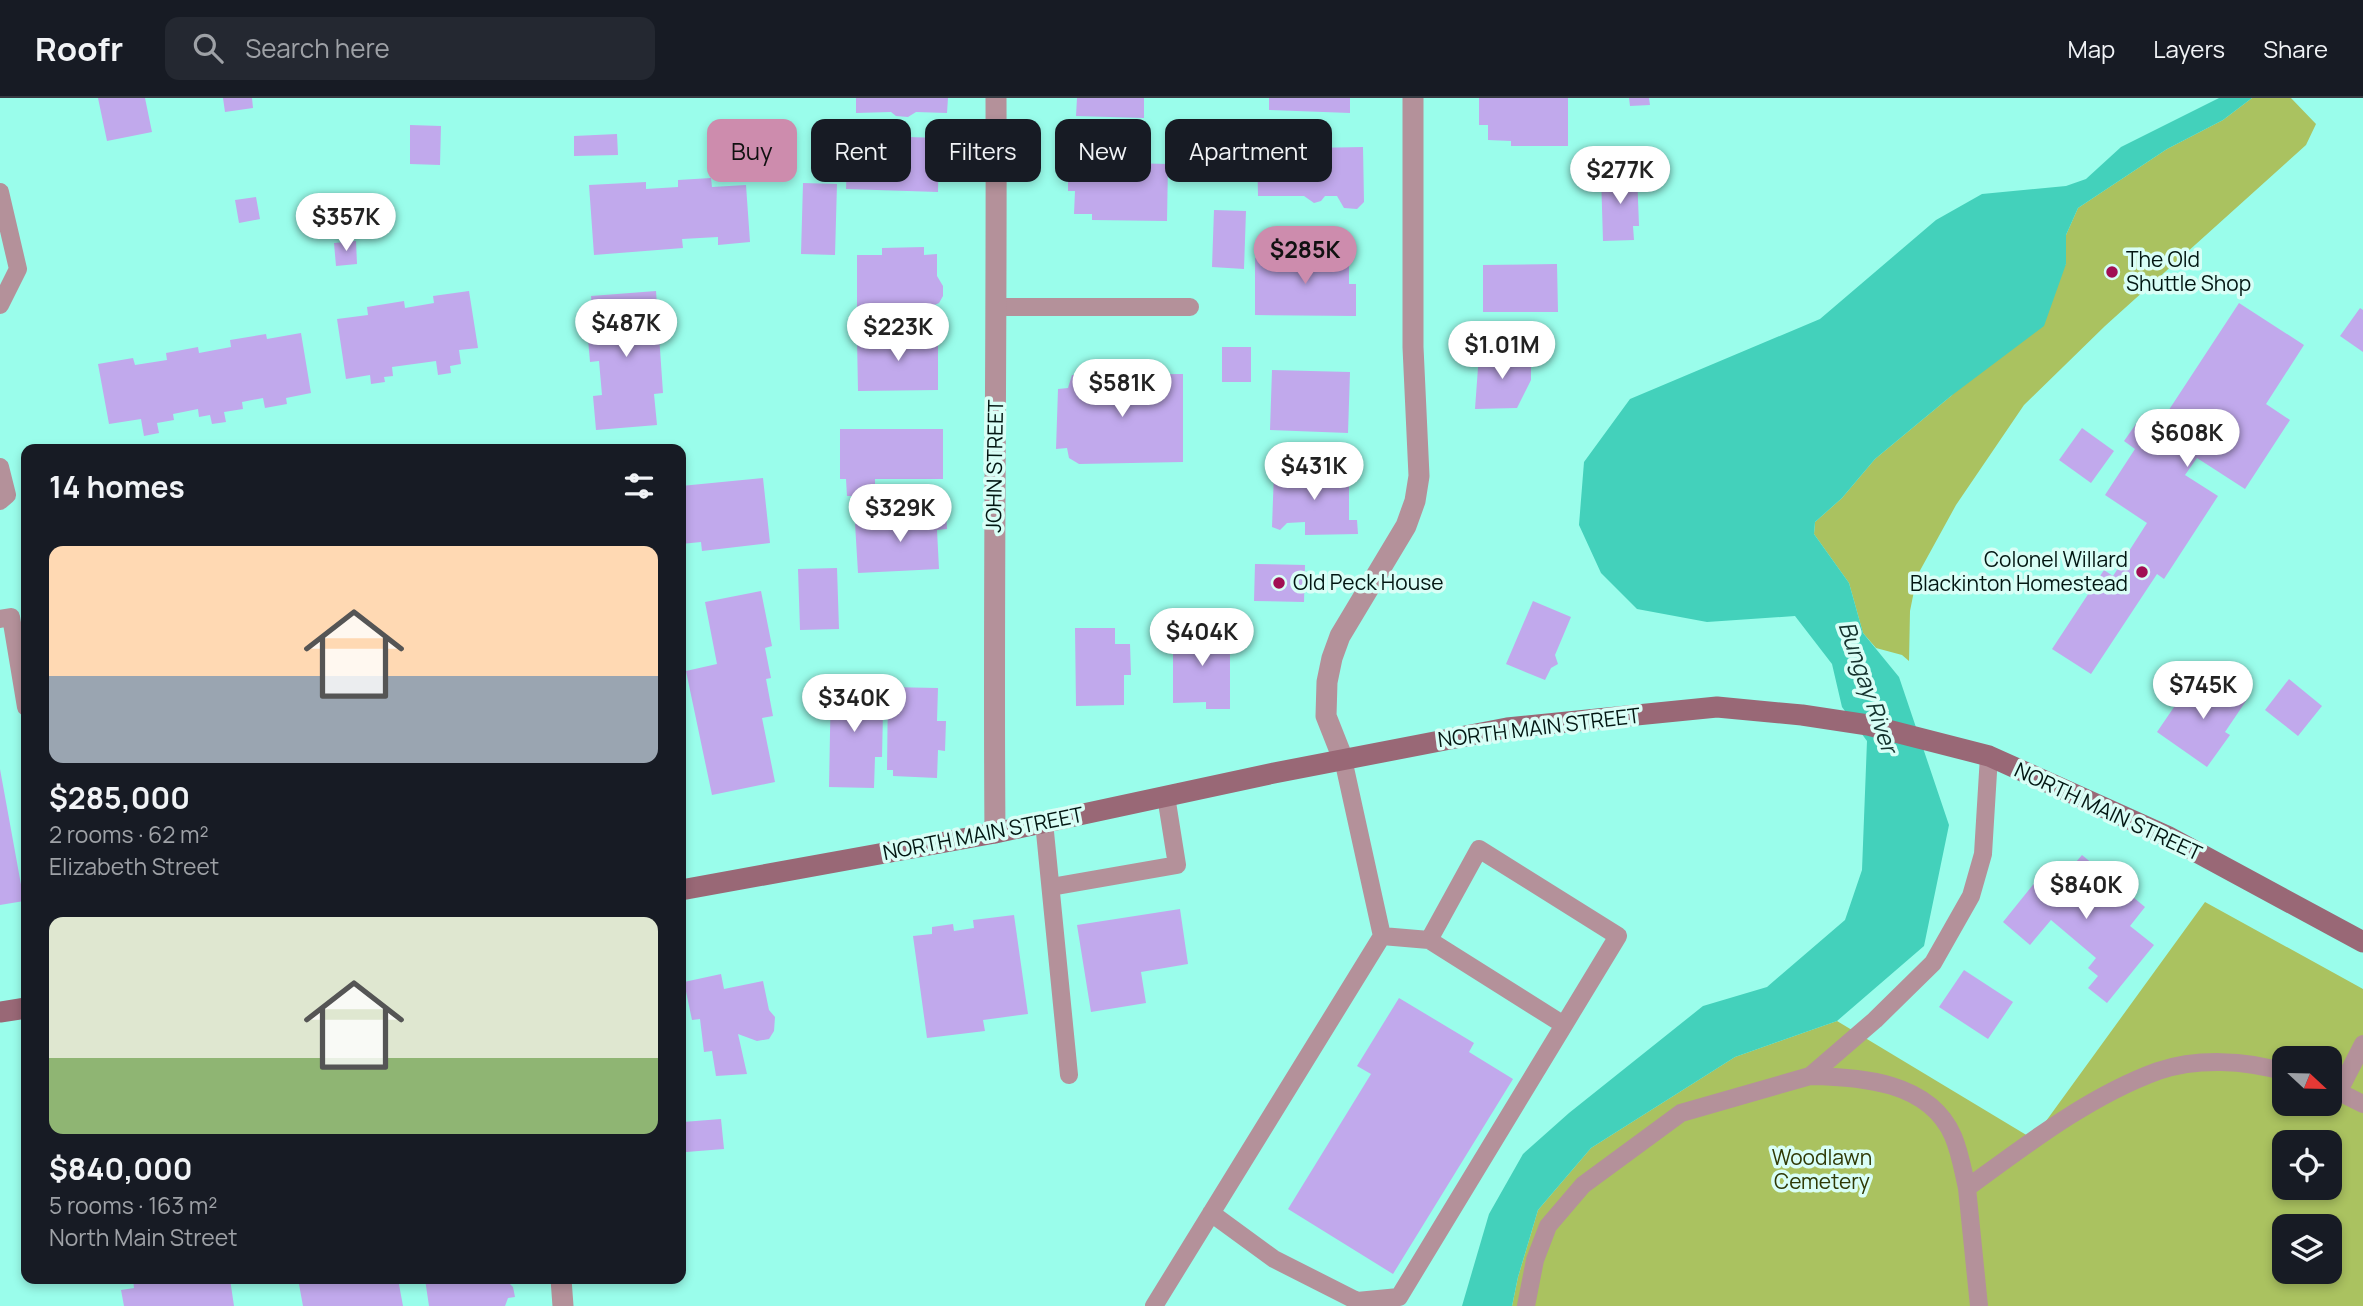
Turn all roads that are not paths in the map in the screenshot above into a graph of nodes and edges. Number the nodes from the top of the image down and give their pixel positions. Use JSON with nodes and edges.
{"nodes":[{"id":1,"x":996,"y":98,"type":"edge"},
{"id":2,"x":1413,"y":98,"type":"edge"},
{"id":3,"x":0,"y":192,"type":"edge"},
{"id":4,"x":0,"y":305,"type":"edge"},
{"id":5,"x":997,"y":307,"type":"junction"},
{"id":6,"x":1190,"y":307,"type":"dead end"},
{"id":7,"x":0,"y":467,"type":"edge"},
{"id":8,"x":0,"y":501,"type":"edge"},
{"id":9,"x":0,"y":619,"type":"edge"},
{"id":10,"x":21,"y":674,"type":"edge"},
{"id":11,"x":1989,"y":756,"type":"junction"},
{"id":12,"x":1343,"y":760,"type":"junction"},
{"id":13,"x":1166,"y":796,"type":"junction"},
{"id":14,"x":1044,"y":822,"type":"junction"},
{"id":15,"x":995,"y":833,"type":"junction"},
{"id":16,"x":1051,"y":887,"type":"junction"},
{"id":17,"x":686,"y":889,"type":"edge"},
{"id":18,"x":1382,"y":936,"type":"junction"},
{"id":19,"x":1429,"y":940,"type":"junction"},
{"id":20,"x":2363,"y":942,"type":"edge"},
{"id":21,"x":21,"y":1009,"type":"edge"},
{"id":22,"x":0,"y":1012,"type":"edge"},
{"id":23,"x":1564,"y":1025,"type":"junction"},
{"id":24,"x":2363,"y":1044,"type":"edge"},
{"id":25,"x":2272,"y":1069,"type":"edge"},
{"id":26,"x":1069,"y":1075,"type":"dead end"},
{"id":27,"x":1810,"y":1076,"type":"junction"},
{"id":28,"x":2342,"y":1077,"type":"edge"},
{"id":29,"x":2342,"y":1093,"type":"edge"},
{"id":30,"x":2363,"y":1104,"type":"edge"},
{"id":31,"x":1967,"y":1188,"type":"junction"},
{"id":32,"x":1211,"y":1213,"type":"junction"},
{"id":33,"x":561,"y":1284,"type":"edge"},
{"id":34,"x":563,"y":1306,"type":"edge"},
{"id":35,"x":1154,"y":1306,"type":"edge"},
{"id":36,"x":1526,"y":1306,"type":"edge"},
{"id":37,"x":1979,"y":1306,"type":"edge"}],
"edges":[{"from":1,"to":5,"type":"street","name":"JOHN STREET"},
{"from":2,"to":12,"type":"street"},
{"from":3,"to":4,"type":"lane"},
{"from":5,"to":6,"type":"lane"},
{"from":5,"to":15,"type":"street","name":"JOHN STREET"},
{"from":7,"to":8,"type":"lane"},
{"from":9,"to":10,"type":"lane"},
{"from":11,"to":12,"type":"main road","name":"NORTH MAIN STREET"},
{"from":11,"to":20,"type":"main road","name":"NORTH MAIN STREET"},
{"from":11,"to":27,"type":"lane"},
{"from":12,"to":13,"type":"main road","name":"NORTH MAIN STREET"},
{"from":12,"to":18,"type":"lane"},
{"from":13,"to":14,"type":"main road","name":"NORTH MAIN STREET"},
{"from":13,"to":16,"type":"lane"},
{"from":14,"to":15,"type":"main road","name":"NORTH MAIN STREET"},
{"from":14,"to":16,"type":"lane"},
{"from":15,"to":17,"type":"main road","name":"NORTH MAIN STREET"},
{"from":16,"to":26,"type":"lane"},
{"from":18,"to":19,"type":"lane"},
{"from":18,"to":32,"type":"lane"},
{"from":19,"to":23,"type":"lane"},
{"from":19,"to":23,"type":"lane"},
{"from":21,"to":22,"type":"main road"},
{"from":23,"to":32,"type":"lane"},
{"from":24,"to":28,"type":"lane"},
{"from":25,"to":31,"type":"lane"},
{"from":27,"to":31,"type":"lane"},
{"from":27,"to":36,"type":"lane"},
{"from":29,"to":30,"type":"lane"},
{"from":31,"to":37,"type":"lane"},
{"from":32,"to":35,"type":"lane"},
{"from":33,"to":34,"type":"street"}]}
